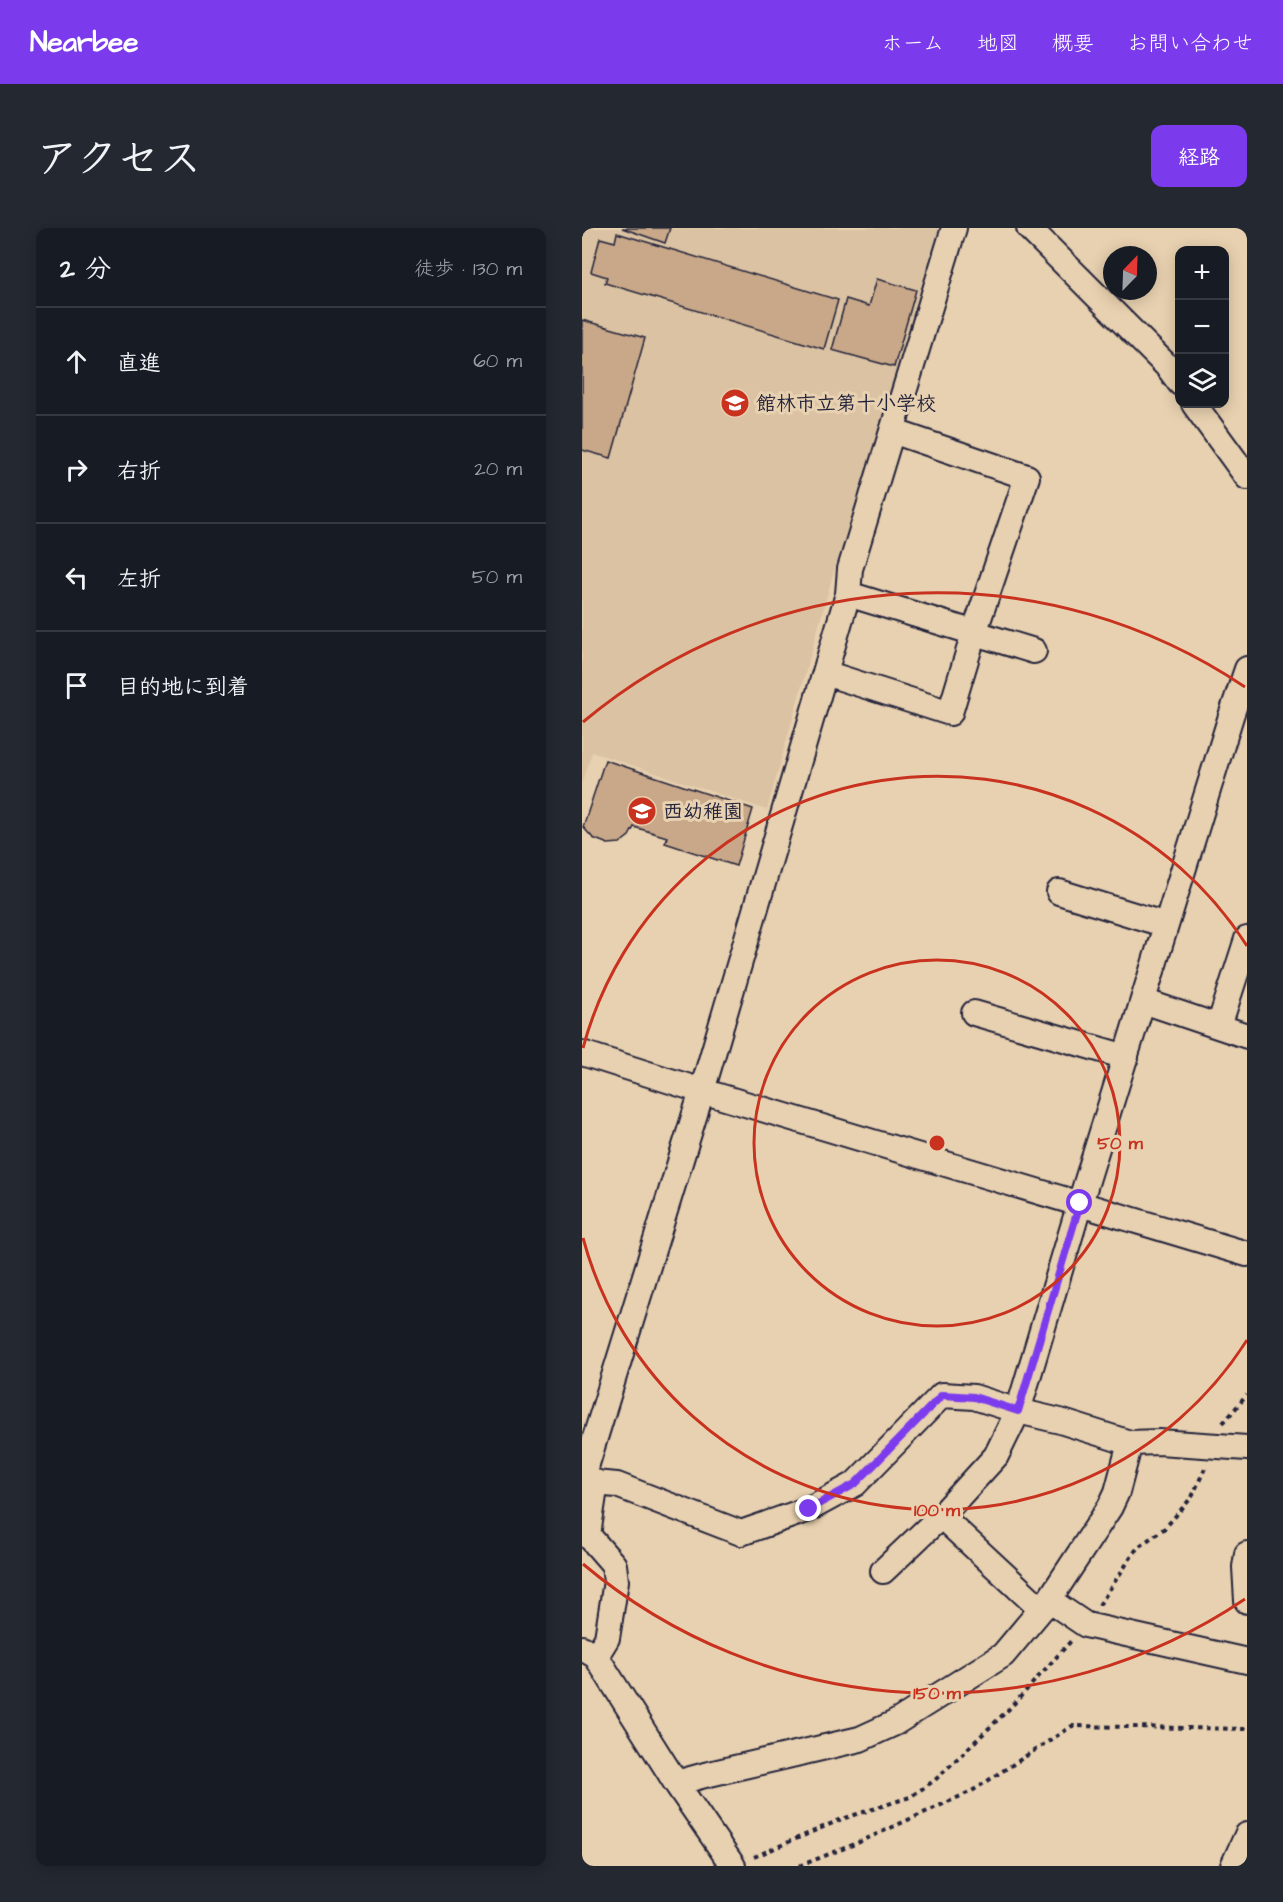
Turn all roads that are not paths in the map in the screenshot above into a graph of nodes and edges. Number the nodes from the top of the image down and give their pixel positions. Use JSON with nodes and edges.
{"nodes":[{"id":1,"x":954,"y":228,"type":"edge"},
{"id":2,"x":1029,"y":228,"type":"edge"},
{"id":3,"x":1175,"y":377,"type":"edge"},
{"id":4,"x":1197,"y":408,"type":"edge"},
{"id":5,"x":892,"y":431,"type":"junction"},
{"id":6,"x":1247,"y":477,"type":"edge"},
{"id":7,"x":848,"y":594,"type":"junction"},
{"id":8,"x":974,"y":633,"type":"junction"},
{"id":9,"x":1034,"y":651,"type":"dead end"},
{"id":10,"x":1247,"y":669,"type":"edge"},
{"id":11,"x":825,"y":673,"type":"junction"},
{"id":12,"x":1239,"y":718,"type":"edge"},
{"id":13,"x":1059,"y":892,"type":"dead end"},
{"id":14,"x":1166,"y":925,"type":"junction"},
{"id":15,"x":1247,"y":939,"type":"edge"},
{"id":16,"x":1143,"y":1001,"type":"junction"},
{"id":17,"x":974,"y":1013,"type":"dead end"},
{"id":18,"x":1219,"y":1026,"type":"junction"},
{"id":19,"x":1247,"y":1036,"type":"edge"},
{"id":20,"x":582,"y":1053,"type":"edge"},
{"id":21,"x":1126,"y":1057,"type":"junction"},
{"id":22,"x":702,"y":1091,"type":"junction"},
{"id":23,"x":1080,"y":1203,"type":"junction"},
{"id":24,"x":1247,"y":1254,"type":"edge"},
{"id":25,"x":1018,"y":1411,"type":"junction"},
{"id":26,"x":1130,"y":1443,"type":"junction"},
{"id":27,"x":1247,"y":1448,"type":"edge"},
{"id":28,"x":587,"y":1481,"type":"edge"},
{"id":29,"x":940,"y":1516,"type":"junction"},
{"id":30,"x":1247,"y":1554,"type":"edge"},
{"id":31,"x":883,"y":1571,"type":"dead end"},
{"id":32,"x":1247,"y":1601,"type":"edge"},
{"id":33,"x":1045,"y":1605,"type":"junction"},
{"id":34,"x":589,"y":1652,"type":"edge"},
{"id":35,"x":1247,"y":1661,"type":"edge"},
{"id":36,"x":676,"y":1783,"type":"junction"},
{"id":37,"x":1247,"y":1835,"type":"edge"},
{"id":38,"x":733,"y":1866,"type":"edge"},
{"id":39,"x":1233,"y":1866,"type":"edge"}],
"edges":[{"from":1,"to":5,"type":"street"},
{"from":2,"to":3,"type":"street"},
{"from":4,"to":6,"type":"street"},
{"from":5,"to":7,"type":"street"},
{"from":5,"to":8,"type":"street"},
{"from":7,"to":8,"type":"street"},
{"from":7,"to":11,"type":"street"},
{"from":8,"to":9,"type":"street"},
{"from":8,"to":11,"type":"street"},
{"from":10,"to":12,"type":"street"},
{"from":11,"to":22,"type":"street"},
{"from":12,"to":14,"type":"street"},
{"from":13,"to":14,"type":"street"},
{"from":14,"to":16,"type":"street"},
{"from":15,"to":18,"type":"street"},
{"from":16,"to":18,"type":"street"},
{"from":16,"to":21,"type":"street"},
{"from":17,"to":21,"type":"street"},
{"from":18,"to":19,"type":"street"},
{"from":20,"to":22,"type":"street"},
{"from":21,"to":23,"type":"street"},
{"from":22,"to":23,"type":"street"},
{"from":22,"to":28,"type":"street"},
{"from":23,"to":24,"type":"street"},
{"from":23,"to":25,"type":"street"},
{"from":25,"to":26,"type":"street"},
{"from":25,"to":28,"type":"street"},
{"from":25,"to":29,"type":"street"},
{"from":26,"to":27,"type":"street"},
{"from":26,"to":33,"type":"street"},
{"from":28,"to":34,"type":"street"},
{"from":29,"to":31,"type":"street"},
{"from":29,"to":33,"type":"street"},
{"from":30,"to":32,"type":"street"},
{"from":33,"to":35,"type":"street"},
{"from":33,"to":36,"type":"street"},
{"from":34,"to":36,"type":"street"},
{"from":36,"to":38,"type":"street"},
{"from":37,"to":39,"type":"street"}]}
